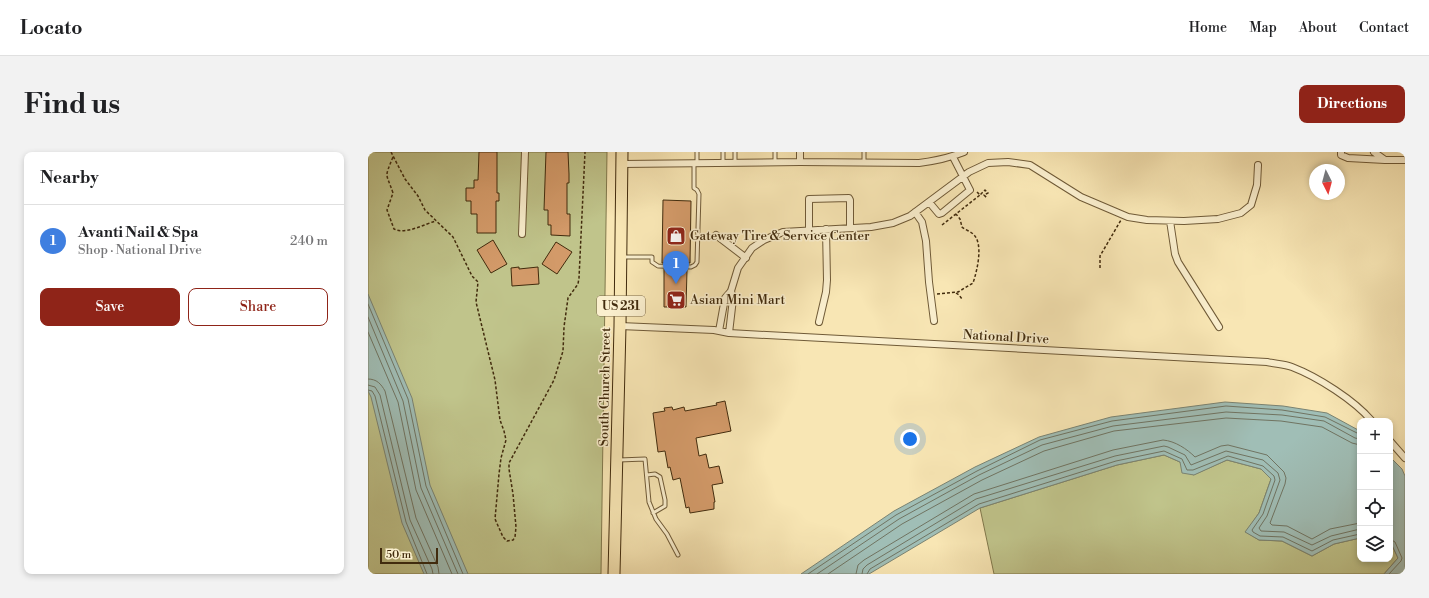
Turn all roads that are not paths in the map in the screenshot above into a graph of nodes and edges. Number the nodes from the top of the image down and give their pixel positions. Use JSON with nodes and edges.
{"nodes":[{"id":1,"x":525,"y":152,"type":"edge"},
{"id":2,"x":622,"y":152,"type":"edge"},
{"id":3,"x":697,"y":152,"type":"edge"},
{"id":4,"x":723,"y":152,"type":"edge"},
{"id":5,"x":735,"y":152,"type":"edge"},
{"id":6,"x":775,"y":152,"type":"edge"},
{"id":7,"x":800,"y":152,"type":"edge"},
{"id":8,"x":864,"y":152,"type":"edge"},
{"id":9,"x":964,"y":152,"type":"edge"},
{"id":10,"x":1341,"y":152,"type":"edge"},
{"id":11,"x":1374,"y":152,"type":"edge"},
{"id":12,"x":953,"y":157,"type":"junction"},
{"id":13,"x":1385,"y":160,"type":"junction"},
{"id":14,"x":1405,"y":160,"type":"edge"},
{"id":15,"x":775,"y":162,"type":"junction"},
{"id":16,"x":800,"y":162,"type":"junction"},
{"id":17,"x":864,"y":162,"type":"junction"},
{"id":18,"x":723,"y":163,"type":"junction"},
{"id":19,"x":735,"y":163,"type":"junction"},
{"id":20,"x":622,"y":164,"type":"junction"},
{"id":21,"x":696,"y":164,"type":"junction"},
{"id":22,"x":1258,"y":165,"type":"dead end"},
{"id":23,"x":963,"y":177,"type":"junction"},
{"id":24,"x":929,"y":202,"type":"junction"},
{"id":25,"x":914,"y":212,"type":"junction"},
{"id":26,"x":1170,"y":221,"type":"junction"},
{"id":27,"x":850,"y":228,"type":"junction"},
{"id":28,"x":826,"y":229,"type":"junction"},
{"id":29,"x":810,"y":230,"type":"junction"},
{"id":30,"x":522,"y":234,"type":"dead end"},
{"id":31,"x":716,"y":235,"type":"dead end"},
{"id":32,"x":621,"y":257,"type":"junction"},
{"id":33,"x":746,"y":258,"type":"junction"},
{"id":34,"x":731,"y":291,"type":"junction"},
{"id":35,"x":934,"y":321,"type":"dead end"},
{"id":36,"x":818,"y":322,"type":"dead end"},
{"id":37,"x":620,"y":326,"type":"junction"},
{"id":38,"x":1219,"y":327,"type":"dead end"},
{"id":39,"x":719,"y":331,"type":"junction"},
{"id":40,"x":729,"y":333,"type":"junction"},
{"id":41,"x":1369,"y":418,"type":"edge"},
{"id":42,"x":1393,"y":444,"type":"edge"},
{"id":43,"x":1405,"y":458,"type":"edge"},
{"id":44,"x":617,"y":460,"type":"junction"},
{"id":45,"x":647,"y":475,"type":"junction"},
{"id":46,"x":653,"y":513,"type":"junction"},
{"id":47,"x":678,"y":555,"type":"dead end"},
{"id":48,"x":614,"y":574,"type":"edge"}],
"edges":[{"from":1,"to":30,"type":"street"},
{"from":2,"to":20,"type":"highway","name":"South Church Street","number":"US 231"},
{"from":3,"to":21,"type":"lane"},
{"from":4,"to":18,"type":"lane"},
{"from":5,"to":19,"type":"lane"},
{"from":6,"to":15,"type":"lane"},
{"from":7,"to":16,"type":"street"},
{"from":8,"to":17,"type":"lane"},
{"from":9,"to":12,"type":"street"},
{"from":10,"to":13,"type":"street"},
{"from":11,"to":13,"type":"street"},
{"from":12,"to":17,"type":"street"},
{"from":12,"to":23,"type":"street"},
{"from":13,"to":14,"type":"street"},
{"from":15,"to":16,"type":"street"},
{"from":15,"to":19,"type":"street"},
{"from":16,"to":17,"type":"street"},
{"from":18,"to":19,"type":"street"},
{"from":18,"to":21,"type":"street"},
{"from":20,"to":21,"type":"street"},
{"from":20,"to":32,"type":"highway","name":"South Church Street","number":"US 231"},
{"from":21,"to":32,"type":"lane"},
{"from":22,"to":26,"type":"street"},
{"from":23,"to":24,"type":"street"},
{"from":23,"to":24,"type":"street"},
{"from":23,"to":26,"type":"street"},
{"from":24,"to":25,"type":"street"},
{"from":25,"to":27,"type":"street"},
{"from":25,"to":35,"type":"street"},
{"from":26,"to":38,"type":"street"},
{"from":27,"to":28,"type":"street"},
{"from":27,"to":29,"type":"street"},
{"from":28,"to":29,"type":"street"},
{"from":28,"to":36,"type":"street"},
{"from":29,"to":33,"type":"street"},
{"from":31,"to":33,"type":"street"},
{"from":32,"to":37,"type":"highway","name":"South Church Street","number":"US 231"},
{"from":33,"to":34,"type":"street"},
{"from":34,"to":39,"type":"street"},
{"from":34,"to":40,"type":"street"},
{"from":37,"to":39,"type":"street","name":"National Drive"},
{"from":37,"to":44,"type":"highway","name":"South Church Street","number":"US 231"},
{"from":39,"to":40,"type":"street","name":"National Drive"},
{"from":40,"to":41,"type":"street","name":"National Drive"},
{"from":42,"to":43,"type":"street"},
{"from":44,"to":45,"type":"lane"},
{"from":44,"to":48,"type":"highway","name":"South Church Street","number":"US 231"},
{"from":45,"to":46,"type":"lane"},
{"from":45,"to":46,"type":"lane"},
{"from":46,"to":47,"type":"lane"}]}
